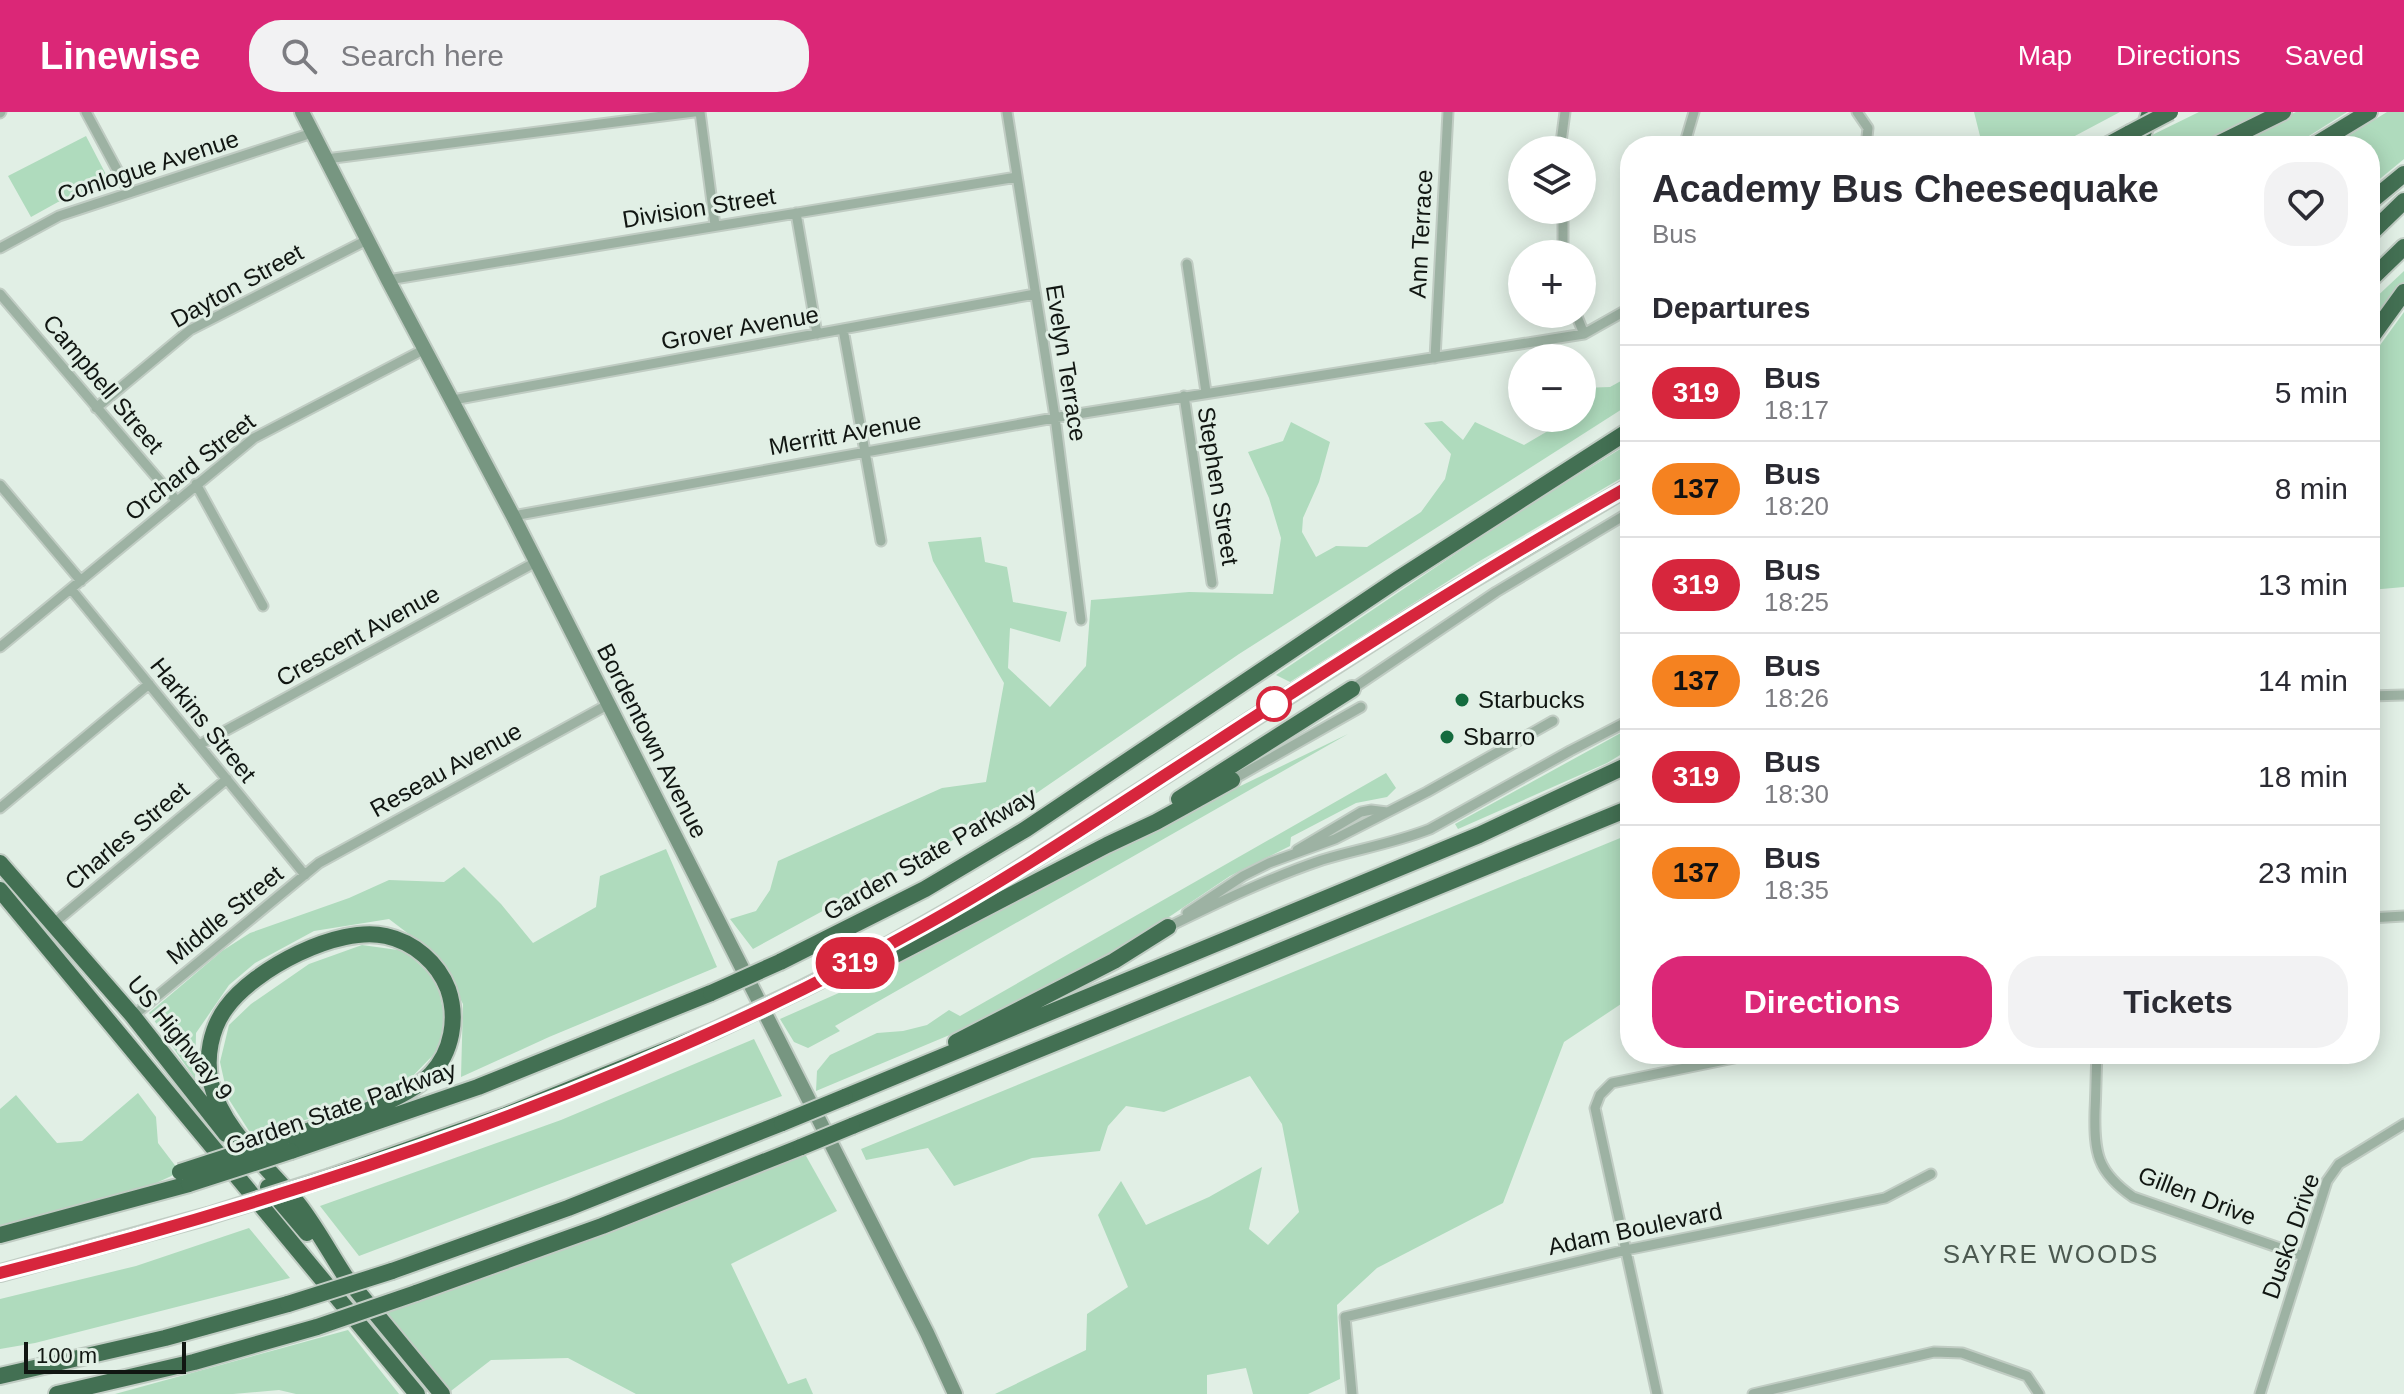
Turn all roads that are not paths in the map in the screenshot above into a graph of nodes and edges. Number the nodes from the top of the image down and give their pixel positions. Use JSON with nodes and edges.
{"nodes":[{"id":1,"x":86,"y":112,"type":"edge"},
{"id":2,"x":302,"y":112,"type":"edge"},
{"id":3,"x":697,"y":112,"type":"edge"},
{"id":4,"x":1007,"y":112,"type":"edge"},
{"id":5,"x":1448,"y":112,"type":"edge"},
{"id":6,"x":1565,"y":112,"type":"edge"},
{"id":7,"x":1694,"y":112,"type":"edge"},
{"id":8,"x":1857,"y":112,"type":"edge"},
{"id":9,"x":2150,"y":112,"type":"edge"},
{"id":10,"x":2170,"y":112,"type":"edge"},
{"id":11,"x":2283,"y":112,"type":"edge"},
{"id":12,"x":2369,"y":112,"type":"edge"},
{"id":13,"x":312,"y":133,"type":"junction"},
{"id":14,"x":1562,"y":136,"type":"edge"},
{"id":15,"x":1687,"y":136,"type":"edge"},
{"id":16,"x":1867,"y":136,"type":"edge"},
{"id":17,"x":2136,"y":136,"type":"edge"},
{"id":18,"x":2139,"y":136,"type":"edge"},
{"id":19,"x":2234,"y":136,"type":"edge"},
{"id":20,"x":2329,"y":136,"type":"edge"},
{"id":21,"x":326,"y":159,"type":"junction"},
{"id":22,"x":2404,"y":174,"type":"edge"},
{"id":23,"x":1017,"y":177,"type":"junction"},
{"id":24,"x":129,"y":192,"type":"junction"},
{"id":25,"x":2380,"y":194,"type":"edge"},
{"id":26,"x":2404,"y":201,"type":"edge"},
{"id":27,"x":796,"y":213,"type":"junction"},
{"id":28,"x":2380,"y":224,"type":"edge"},
{"id":29,"x":715,"y":225,"type":"junction"},
{"id":30,"x":367,"y":240,"type":"junction"},
{"id":31,"x":2404,"y":247,"type":"edge"},
{"id":32,"x":0,"y":248,"type":"edge"},
{"id":33,"x":1187,"y":264,"type":"dead end"},
{"id":34,"x":2380,"y":270,"type":"edge"},
{"id":35,"x":388,"y":280,"type":"junction"},
{"id":36,"x":2404,"y":292,"type":"edge"},
{"id":37,"x":0,"y":294,"type":"edge"},
{"id":38,"x":1035,"y":294,"type":"junction"},
{"id":39,"x":1620,"y":314,"type":"edge"},
{"id":40,"x":2380,"y":325,"type":"edge"},
{"id":41,"x":1582,"y":328,"type":"edge"},
{"id":42,"x":843,"y":329,"type":"junction"},
{"id":43,"x":817,"y":334,"type":"junction"},
{"id":44,"x":1584,"y":334,"type":"junction"},
{"id":45,"x":425,"y":349,"type":"junction"},
{"id":46,"x":1435,"y":358,"type":"junction"},
{"id":47,"x":1206,"y":392,"type":"junction"},
{"id":48,"x":1184,"y":396,"type":"junction"},
{"id":49,"x":453,"y":400,"type":"junction"},
{"id":50,"x":96,"y":408,"type":"junction"},
{"id":51,"x":1055,"y":417,"type":"junction"},
{"id":52,"x":1620,"y":436,"type":"edge"},
{"id":53,"x":864,"y":451,"type":"junction"},
{"id":54,"x":196,"y":484,"type":"junction"},
{"id":55,"x":0,"y":485,"type":"edge"},
{"id":56,"x":1620,"y":492,"type":"edge"},
{"id":57,"x":176,"y":500,"type":"junction"},
{"id":58,"x":513,"y":516,"type":"junction"},
{"id":59,"x":1620,"y":518,"type":"edge"},
{"id":60,"x":881,"y":541,"type":"dead end"},
{"id":61,"x":536,"y":562,"type":"junction"},
{"id":62,"x":81,"y":581,"type":"junction"},
{"id":63,"x":1212,"y":583,"type":"dead end"},
{"id":64,"x":71,"y":589,"type":"junction"},
{"id":65,"x":263,"y":606,"type":"dead end"},
{"id":66,"x":1081,"y":620,"type":"dead end"},
{"id":67,"x":0,"y":647,"type":"edge"},
{"id":68,"x":149,"y":684,"type":"junction"},
{"id":69,"x":1352,"y":689,"type":"joint"},
{"id":70,"x":2404,"y":695,"type":"edge"},
{"id":71,"x":2380,"y":696,"type":"edge"},
{"id":72,"x":609,"y":704,"type":"junction"},
{"id":73,"x":1361,"y":707,"type":"dead end"},
{"id":74,"x":1553,"y":721,"type":"dead end"},
{"id":75,"x":1620,"y":725,"type":"edge"},
{"id":76,"x":199,"y":745,"type":"junction"},
{"id":77,"x":1620,"y":769,"type":"edge"},
{"id":78,"x":227,"y":779,"type":"junction"},
{"id":79,"x":1232,"y":780,"type":"joint"},
{"id":80,"x":0,"y":808,"type":"edge"},
{"id":81,"x":1620,"y":811,"type":"edge"},
{"id":82,"x":1107,"y":845,"type":"junction"},
{"id":83,"x":0,"y":863,"type":"edge"},
{"id":84,"x":305,"y":875,"type":"junction"},
{"id":85,"x":0,"y":890,"type":"edge"},
{"id":86,"x":2404,"y":916,"type":"edge"},
{"id":87,"x":2380,"y":917,"type":"edge"},
{"id":88,"x":54,"y":923,"type":"junction"},
{"id":89,"x":1168,"y":927,"type":"junction"},
{"id":90,"x":800,"y":990,"type":"junction"},
{"id":91,"x":133,"y":1016,"type":"junction"},
{"id":92,"x":1705,"y":1064,"type":"edge"},
{"id":93,"x":2097,"y":1064,"type":"edge"},
{"id":94,"x":914,"y":1068,"type":"junction"},
{"id":95,"x":2404,"y":1124,"type":"edge"},
{"id":96,"x":286,"y":1145,"type":"junction"},
{"id":97,"x":1931,"y":1174,"type":"dead end"},
{"id":98,"x":0,"y":1235,"type":"edge"},
{"id":99,"x":1626,"y":1250,"type":"junction"},
{"id":100,"x":2303,"y":1256,"type":"junction"},
{"id":101,"x":0,"y":1273,"type":"edge"},
{"id":102,"x":345,"y":1276,"type":"junction"},
{"id":103,"x":0,"y":1376,"type":"edge"},
{"id":104,"x":57,"y":1394,"type":"edge"},
{"id":105,"x":417,"y":1394,"type":"edge"},
{"id":106,"x":442,"y":1394,"type":"edge"},
{"id":107,"x":955,"y":1394,"type":"edge"},
{"id":108,"x":1352,"y":1394,"type":"edge"},
{"id":109,"x":1657,"y":1394,"type":"edge"},
{"id":110,"x":1753,"y":1394,"type":"edge"},
{"id":111,"x":2039,"y":1394,"type":"edge"},
{"id":112,"x":2260,"y":1394,"type":"edge"}],
"edges":[{"from":1,"to":24,"type":"street"},
{"from":2,"to":13,"type":"street","name":"Bordentown Avenue"},
{"from":3,"to":21,"type":"street"},
{"from":3,"to":29,"type":"street"},
{"from":4,"to":23,"type":"street","name":"Evelyn Terrace"},
{"from":5,"to":46,"type":"street","name":"Ann Terrace"},
{"from":6,"to":14,"type":"street"},
{"from":7,"to":15,"type":"street"},
{"from":8,"to":16,"type":"street"},
{"from":9,"to":17,"type":"highway"},
{"from":10,"to":18,"type":"highway","bridge":true},
{"from":11,"to":19,"type":"highway"},
{"from":12,"to":20,"type":"highway"},
{"from":13,"to":21,"type":"street","name":"Bordentown Avenue"},
{"from":13,"to":24,"type":"street","name":"Conlogue Avenue"},
{"from":21,"to":30,"type":"street","name":"Bordentown Avenue"},
{"from":22,"to":25,"type":"highway"},
{"from":23,"to":27,"type":"street","name":"Division Street"},
{"from":23,"to":38,"type":"street","name":"Evelyn Terrace"},
{"from":24,"to":32,"type":"street","name":"Conlogue Avenue"},
{"from":26,"to":28,"type":"highway"},
{"from":27,"to":29,"type":"street","name":"Division Street"},
{"from":27,"to":43,"type":"street"},
{"from":29,"to":35,"type":"street","name":"Division Street"},
{"from":30,"to":35,"type":"street","name":"Bordentown Avenue"},
{"from":30,"to":50,"type":"street","name":"Dayton Street"},
{"from":31,"to":34,"type":"highway"},
{"from":33,"to":47,"type":"street","name":"Stephen Street"},
{"from":35,"to":45,"type":"street","name":"Bordentown Avenue"},
{"from":36,"to":40,"type":"highway"},
{"from":37,"to":50,"type":"street","name":"Campbell Street"},
{"from":38,"to":42,"type":"street","name":"Grover Avenue"},
{"from":38,"to":51,"type":"street","name":"Evelyn Terrace"},
{"from":39,"to":44,"type":"street"},
{"from":41,"to":44,"type":"street"},
{"from":42,"to":43,"type":"street","name":"Grover Avenue"},
{"from":42,"to":53,"type":"street"},
{"from":43,"to":49,"type":"street","name":"Grover Avenue"},
{"from":44,"to":46,"type":"street"},
{"from":45,"to":49,"type":"street","name":"Bordentown Avenue"},
{"from":45,"to":54,"type":"street","name":"Orchard Street"},
{"from":46,"to":47,"type":"street"},
{"from":47,"to":48,"type":"street","name":"Merritt Avenue"},
{"from":48,"to":51,"type":"street","name":"Merritt Avenue"},
{"from":48,"to":63,"type":"street","name":"Stephen Street"},
{"from":49,"to":58,"type":"street","name":"Bordentown Avenue"},
{"from":50,"to":57,"type":"street","name":"Campbell Street"},
{"from":51,"to":53,"type":"street","name":"Merritt Avenue"},
{"from":51,"to":66,"type":"street","name":"Evelyn Terrace"},
{"from":52,"to":96,"type":"highway","name":"Garden State Parkway","bridge":true},
{"from":53,"to":58,"type":"street","name":"Merritt Avenue"},
{"from":53,"to":60,"type":"street"},
{"from":54,"to":57,"type":"street","name":"Orchard Street"},
{"from":54,"to":65,"type":"street"},
{"from":55,"to":62,"type":"street"},
{"from":56,"to":90,"type":"highway"},
{"from":57,"to":62,"type":"street","name":"Orchard Street"},
{"from":58,"to":61,"type":"street","name":"Bordentown Avenue"},
{"from":59,"to":69,"type":"street"},
{"from":61,"to":72,"type":"street","name":"Bordentown Avenue"},
{"from":61,"to":76,"type":"street","name":"Crescent Avenue"},
{"from":62,"to":64,"type":"street","name":"Orchard Street"},
{"from":64,"to":67,"type":"street","name":"Orchard Street"},
{"from":64,"to":68,"type":"street","name":"Harkins Street"},
{"from":68,"to":76,"type":"street","name":"Harkins Street"},
{"from":68,"to":80,"type":"street"},
{"from":69,"to":82,"type":"highway"},
{"from":70,"to":71,"type":"street"},
{"from":72,"to":84,"type":"street","name":"Reseau Avenue"},
{"from":72,"to":107,"type":"street","name":"Bordentown Avenue"},
{"from":73,"to":79,"type":"street"},
{"from":74,"to":89,"type":"street"},
{"from":75,"to":89,"type":"street"},
{"from":76,"to":78,"type":"street","name":"Harkins Street"},
{"from":77,"to":94,"type":"highway"},
{"from":78,"to":84,"type":"street","name":"Harkins Street"},
{"from":78,"to":88,"type":"street","name":"Charles Street"},
{"from":79,"to":82,"type":"highway"},
{"from":81,"to":104,"type":"highway","bridge":true},
{"from":82,"to":90,"type":"highway"},
{"from":83,"to":88,"type":"highway","name":"US Highway 9"},
{"from":84,"to":91,"type":"street","name":"Middle Street"},
{"from":85,"to":105,"type":"highway","name":"US Highway 9"},
{"from":86,"to":87,"type":"street"},
{"from":88,"to":91,"type":"highway","name":"US Highway 9"},
{"from":89,"to":94,"type":"highway"},
{"from":90,"to":101,"type":"highway","bridge":true},
{"from":91,"to":102,"type":"highway","name":"US Highway 9"},
{"from":92,"to":99,"type":"street"},
{"from":93,"to":100,"type":"street","name":"Gillen Drive"},
{"from":94,"to":103,"type":"highway","bridge":true},
{"from":95,"to":100,"type":"street","name":"Dusko Drive"},
{"from":96,"to":98,"type":"highway","bridge":true},
{"from":96,"to":102,"type":"highway"},
{"from":97,"to":99,"type":"street","name":"Adam Boulevard"},
{"from":99,"to":108,"type":"street","name":"Adam Boulevard"},
{"from":99,"to":109,"type":"street"},
{"from":100,"to":112,"type":"street","name":"Dusko Drive"},
{"from":102,"to":106,"type":"highway","name":"US Highway 9"},
{"from":110,"to":111,"type":"street"}]}
